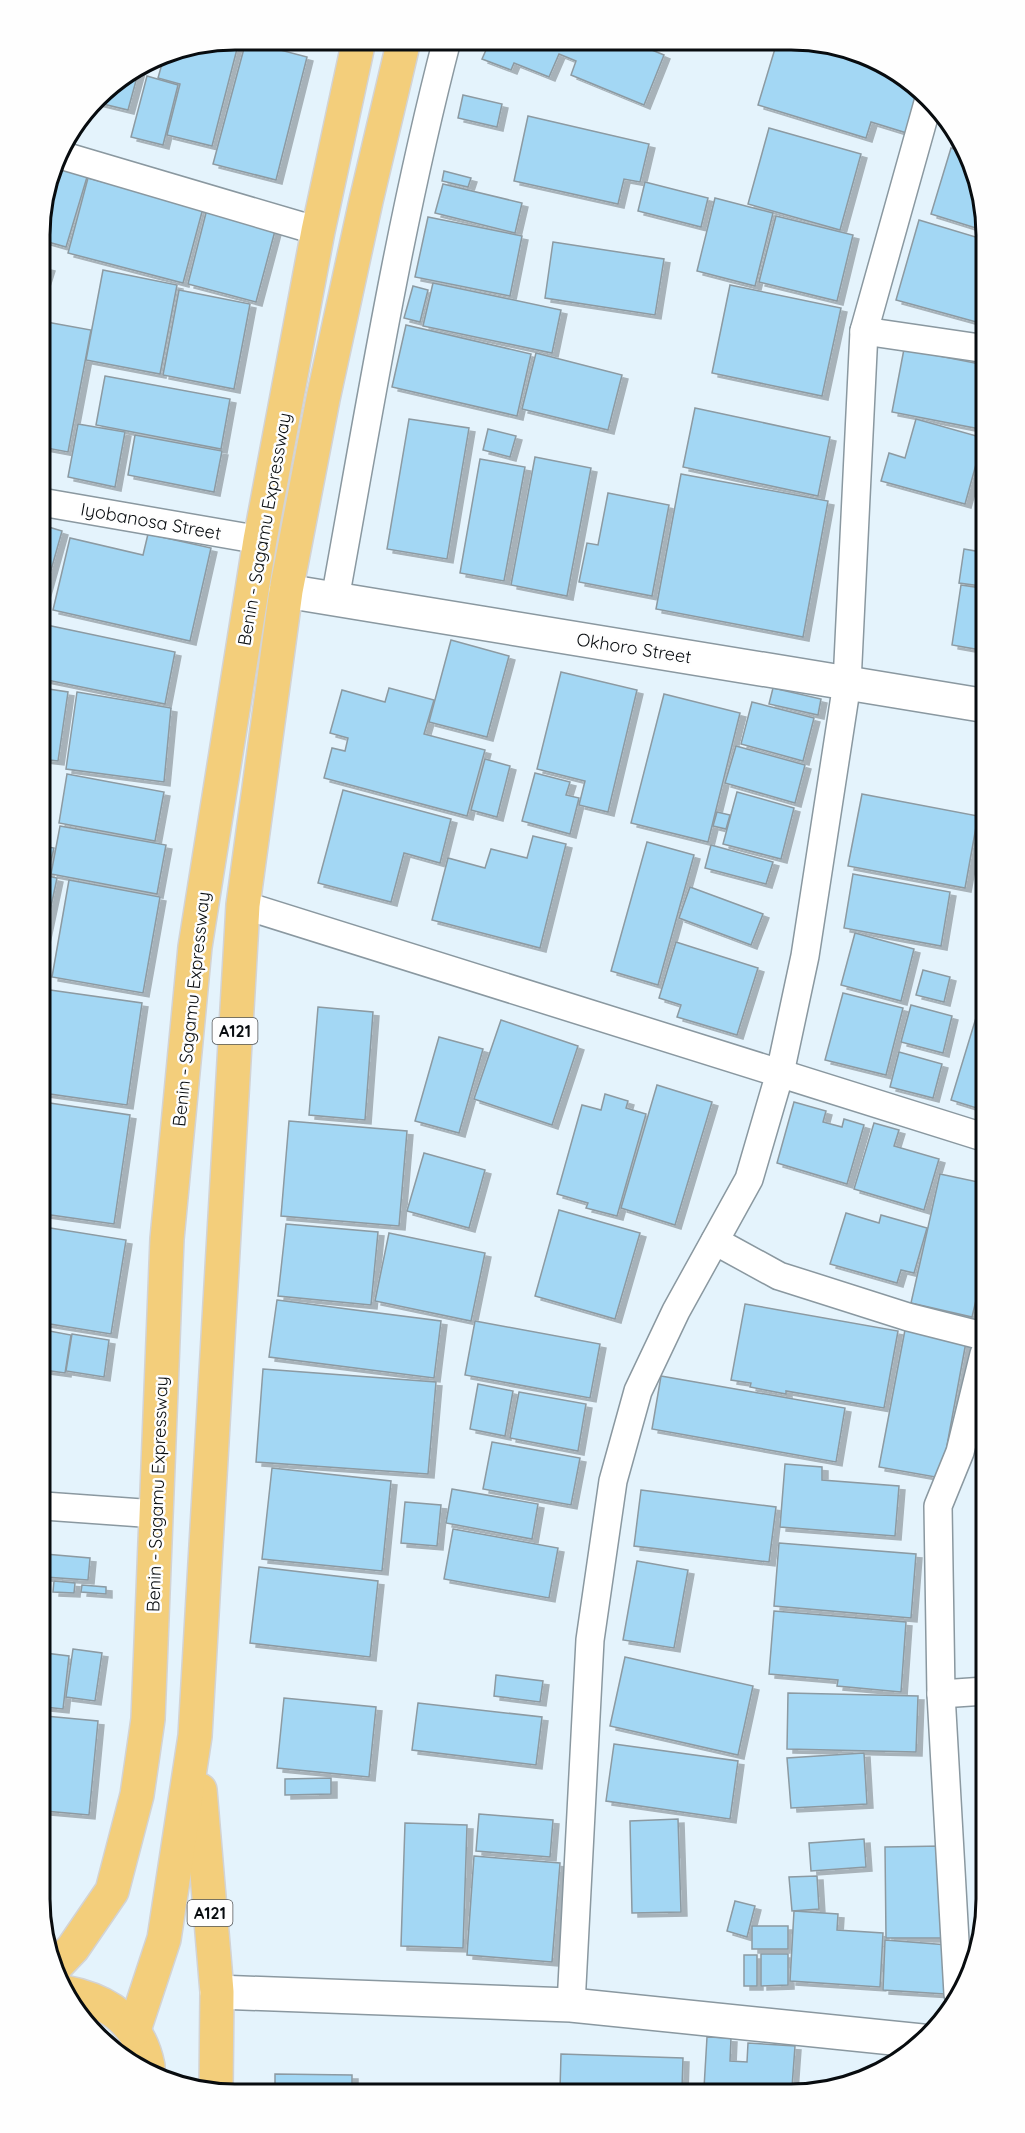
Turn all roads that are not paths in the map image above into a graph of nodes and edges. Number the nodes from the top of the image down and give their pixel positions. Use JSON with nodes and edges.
{"nodes":[{"id":1,"x":357,"y":50,"type":"edge"},
{"id":2,"x":402,"y":50,"type":"edge"},
{"id":3,"x":444,"y":50,"type":"edge"},
{"id":4,"x":926,"y":110,"type":"edge"},
{"id":5,"x":67,"y":157,"type":"edge"},
{"id":6,"x":318,"y":231,"type":"junction"},
{"id":7,"x":864,"y":331,"type":"junction"},
{"id":8,"x":976,"y":347,"type":"edge"},
{"id":9,"x":50,"y":503,"type":"edge"},
{"id":10,"x":260,"y":540,"type":"junction"},
{"id":11,"x":286,"y":591,"type":"junction"},
{"id":12,"x":335,"y":599,"type":"junction"},
{"id":13,"x":847,"y":683,"type":"junction"},
{"id":14,"x":976,"y":704,"type":"edge"},
{"id":15,"x":243,"y":905,"type":"junction"},
{"id":16,"x":780,"y":1073,"type":"junction"},
{"id":17,"x":975,"y":1135,"type":"edge"},
{"id":18,"x":715,"y":1241,"type":"junction"},
{"id":19,"x":975,"y":1334,"type":"edge"},
{"id":20,"x":975,"y":1389,"type":"edge"},
{"id":21,"x":50,"y":1506,"type":"edge"},
{"id":22,"x":156,"y":1514,"type":"junction"},
{"id":23,"x":975,"y":1692,"type":"edge"},
{"id":24,"x":941,"y":1695,"type":"junction"},
{"id":25,"x":195,"y":1736,"type":"junction"},
{"id":26,"x":61,"y":1961,"type":"edge"},
{"id":27,"x":957,"y":1978,"type":"edge"},
{"id":28,"x":217,"y":1992,"type":"junction"},
{"id":29,"x":76,"y":1994,"type":"edge"},
{"id":30,"x":571,"y":2005,"type":"junction"},
{"id":31,"x":134,"y":2030,"type":"junction"},
{"id":32,"x":909,"y":2040,"type":"edge"},
{"id":33,"x":147,"y":2061,"type":"edge"},
{"id":34,"x":216,"y":2082,"type":"edge"}],
"edges":[{"from":1,"to":6,"type":"highway","name":"Benin - Sagamu Expressway","number":"A121"},
{"from":2,"to":11,"type":"highway","number":"A121"},
{"from":3,"to":12,"type":"street"},
{"from":4,"to":7,"type":"street"},
{"from":5,"to":6,"type":"street"},
{"from":6,"to":10,"type":"highway","name":"Benin - Sagamu Expressway","number":"A121"},
{"from":7,"to":8,"type":"street"},
{"from":7,"to":13,"type":"street"},
{"from":9,"to":10,"type":"street","name":"Iyobanosa Street"},
{"from":10,"to":22,"type":"highway","name":"Benin - Sagamu Expressway","number":"A121"},
{"from":11,"to":12,"type":"street","name":"Okhoro Street"},
{"from":11,"to":15,"type":"highway","number":"A121"},
{"from":12,"to":13,"type":"street","name":"Okhoro Street"},
{"from":13,"to":14,"type":"street","name":"Okhoro Street"},
{"from":13,"to":16,"type":"street"},
{"from":15,"to":16,"type":"street"},
{"from":15,"to":25,"type":"highway","number":"A121"},
{"from":16,"to":17,"type":"street"},
{"from":16,"to":18,"type":"street"},
{"from":18,"to":19,"type":"street"},
{"from":18,"to":30,"type":"street"},
{"from":20,"to":24,"type":"street"},
{"from":21,"to":22,"type":"street"},
{"from":22,"to":26,"type":"highway","name":"Benin - Sagamu Expressway","number":"A121"},
{"from":23,"to":24,"type":"street"},
{"from":24,"to":27,"type":"street"},
{"from":25,"to":28,"type":"highway","number":"A121"},
{"from":25,"to":31,"type":"highway","number":"A121"},
{"from":28,"to":30,"type":"street"},
{"from":28,"to":34,"type":"highway","number":"A121"},
{"from":29,"to":31,"type":"highway"},
{"from":30,"to":32,"type":"street"},
{"from":31,"to":33,"type":"highway"}]}
